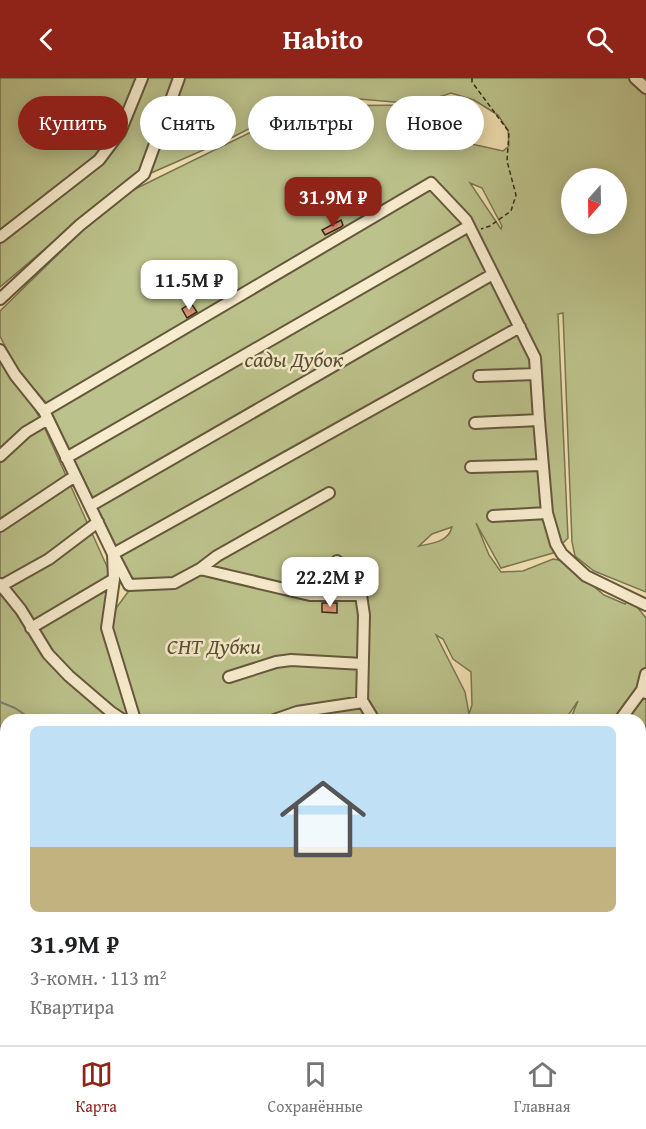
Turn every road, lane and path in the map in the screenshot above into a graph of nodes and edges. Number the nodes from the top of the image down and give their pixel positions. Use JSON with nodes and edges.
{"nodes":[{"id":1,"x":142,"y":78,"type":"edge"},
{"id":2,"x":179,"y":78,"type":"edge"},
{"id":3,"x":472,"y":78,"type":"edge"},
{"id":4,"x":635,"y":78,"type":"edge"},
{"id":5,"x":646,"y":88,"type":"edge"},
{"id":6,"x":470,"y":229,"type":"junction"},
{"id":7,"x":0,"y":237,"type":"edge"},
{"id":8,"x":493,"y":274,"type":"junction"},
{"id":9,"x":0,"y":298,"type":"edge"},
{"id":10,"x":520,"y":327,"type":"junction"},
{"id":11,"x":0,"y":350,"type":"edge"},
{"id":12,"x":536,"y":374,"type":"junction"},
{"id":13,"x":479,"y":376,"type":"dead end"},
{"id":14,"x":46,"y":415,"type":"junction"},
{"id":15,"x":539,"y":420,"type":"junction"},
{"id":16,"x":476,"y":423,"type":"dead end"},
{"id":17,"x":0,"y":456,"type":"edge"},
{"id":18,"x":66,"y":458,"type":"junction"},
{"id":19,"x":543,"y":465,"type":"junction"},
{"id":20,"x":471,"y":467,"type":"dead end"},
{"id":21,"x":75,"y":476,"type":"junction"},
{"id":22,"x":329,"y":493,"type":"dead end"},
{"id":23,"x":90,"y":506,"type":"junction"},
{"id":24,"x":548,"y":513,"type":"junction"},
{"id":25,"x":493,"y":516,"type":"dead end"},
{"id":26,"x":98,"y":522,"type":"junction"},
{"id":27,"x":0,"y":526,"type":"edge"},
{"id":28,"x":113,"y":555,"type":"junction"},
{"id":29,"x":337,"y":561,"type":"dead end"},
{"id":30,"x":200,"y":569,"type":"junction"},
{"id":31,"x":114,"y":579,"type":"junction"},
{"id":32,"x":0,"y":585,"type":"edge"},
{"id":33,"x":344,"y":595,"type":"junction"},
{"id":34,"x":646,"y":604,"type":"edge"},
{"id":35,"x":31,"y":628,"type":"junction"},
{"id":36,"x":363,"y":664,"type":"junction"},
{"id":37,"x":646,"y":674,"type":"edge"},
{"id":38,"x":229,"y":677,"type":"dead end"},
{"id":39,"x":644,"y":691,"type":"edge"},
{"id":40,"x":362,"y":702,"type":"junction"},
{"id":41,"x":114,"y":714,"type":"edge"},
{"id":42,"x":133,"y":714,"type":"edge"},
{"id":43,"x":291,"y":714,"type":"edge"},
{"id":44,"x":370,"y":714,"type":"edge"},
{"id":45,"x":625,"y":714,"type":"edge"}],
"edges":[{"from":1,"to":7,"type":"street"},
{"from":2,"to":9,"type":"street"},
{"from":3,"to":6,"type":"path"},
{"from":4,"to":5,"type":"street"},
{"from":6,"to":8,"type":"street"},
{"from":6,"to":14,"type":"street"},
{"from":6,"to":18,"type":"street"},
{"from":8,"to":10,"type":"street"},
{"from":8,"to":23,"type":"street"},
{"from":10,"to":12,"type":"street"},
{"from":10,"to":28,"type":"street"},
{"from":11,"to":14,"type":"street"},
{"from":12,"to":13,"type":"street"},
{"from":12,"to":15,"type":"street"},
{"from":14,"to":17,"type":"street"},
{"from":14,"to":18,"type":"street"},
{"from":15,"to":16,"type":"street"},
{"from":15,"to":19,"type":"street"},
{"from":18,"to":21,"type":"street"},
{"from":19,"to":20,"type":"street"},
{"from":19,"to":24,"type":"street"},
{"from":21,"to":23,"type":"street"},
{"from":21,"to":27,"type":"street"},
{"from":22,"to":30,"type":"street"},
{"from":23,"to":26,"type":"street"},
{"from":24,"to":25,"type":"street"},
{"from":24,"to":34,"type":"street"},
{"from":26,"to":28,"type":"street"},
{"from":26,"to":32,"type":"street"},
{"from":28,"to":30,"type":"street"},
{"from":28,"to":31,"type":"street"},
{"from":29,"to":33,"type":"street"},
{"from":30,"to":33,"type":"street"},
{"from":31,"to":35,"type":"street"},
{"from":31,"to":42,"type":"street"},
{"from":32,"to":35,"type":"street"},
{"from":33,"to":36,"type":"street"},
{"from":35,"to":41,"type":"street"},
{"from":36,"to":38,"type":"street"},
{"from":36,"to":40,"type":"street"},
{"from":37,"to":39,"type":"street"},
{"from":39,"to":45,"type":"street"},
{"from":40,"to":43,"type":"street"},
{"from":40,"to":44,"type":"street"}]}
